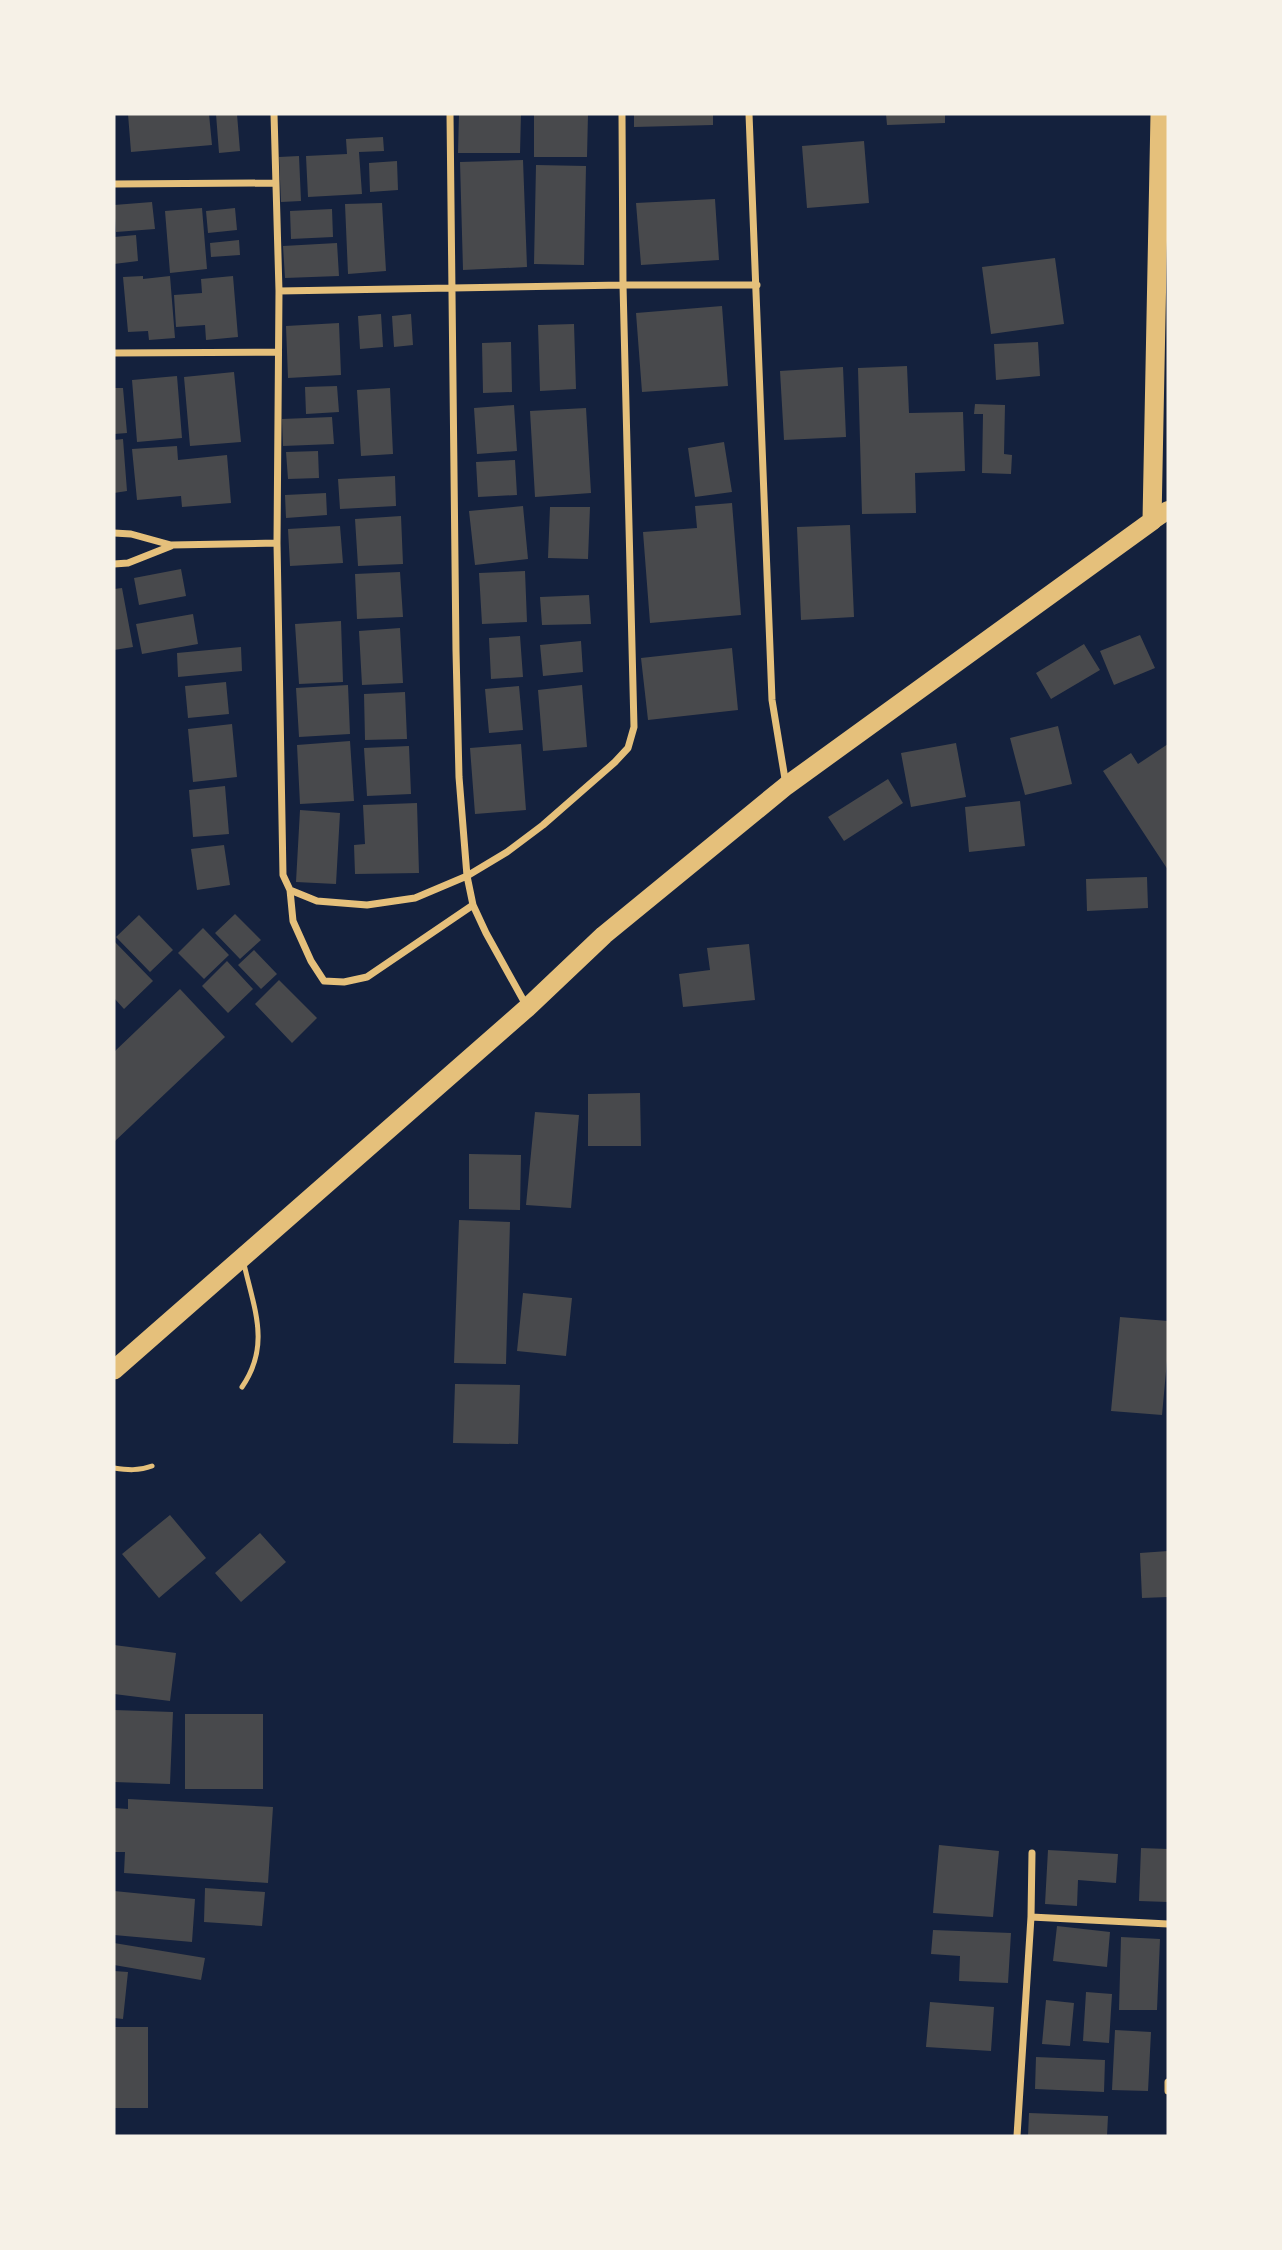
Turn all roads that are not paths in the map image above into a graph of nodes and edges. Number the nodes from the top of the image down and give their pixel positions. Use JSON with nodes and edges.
{"nodes":[{"id":1,"x":274,"y":114,"type":"edge"},
{"id":2,"x":450,"y":114,"type":"edge"},
{"id":3,"x":622,"y":114,"type":"edge"},
{"id":4,"x":749,"y":114,"type":"edge"},
{"id":5,"x":1160,"y":114,"type":"edge"},
{"id":6,"x":275,"y":183,"type":"junction"},
{"id":7,"x":114,"y":184,"type":"edge"},
{"id":8,"x":623,"y":285,"type":"junction"},
{"id":9,"x":757,"y":285,"type":"junction"},
{"id":10,"x":453,"y":288,"type":"junction"},
{"id":11,"x":279,"y":291,"type":"junction"},
{"id":12,"x":278,"y":352,"type":"junction"},
{"id":13,"x":114,"y":353,"type":"edge"},
{"id":14,"x":1160,"y":515,"type":"edge"},
{"id":15,"x":114,"y":533,"type":"edge"},
{"id":16,"x":277,"y":543,"type":"junction"},
{"id":17,"x":172,"y":545,"type":"junction"},
{"id":18,"x":114,"y":564,"type":"edge"},
{"id":19,"x":786,"y":786,"type":"junction"},
{"id":20,"x":467,"y":876,"type":"junction"},
{"id":21,"x":290,"y":890,"type":"junction"},
{"id":22,"x":473,"y":905,"type":"junction"},
{"id":23,"x":527,"y":1008,"type":"junction"},
{"id":24,"x":243,"y":1257,"type":"junction"},
{"id":25,"x":114,"y":1370,"type":"edge"},
{"id":26,"x":242,"y":1387,"type":"dead end"},
{"id":27,"x":152,"y":1466,"type":"dead end"},
{"id":28,"x":114,"y":1468,"type":"edge"},
{"id":29,"x":1032,"y":1853,"type":"dead end"},
{"id":30,"x":1031,"y":1917,"type":"junction"},
{"id":31,"x":1168,"y":1924,"type":"edge"},
{"id":32,"x":1168,"y":2082,"type":"edge"},
{"id":33,"x":1168,"y":2091,"type":"edge"},
{"id":34,"x":1017,"y":2136,"type":"edge"}],
"edges":[{"from":1,"to":6,"type":"street"},
{"from":2,"to":10,"type":"street"},
{"from":3,"to":8,"type":"street"},
{"from":4,"to":9,"type":"street"},
{"from":5,"to":14,"type":"highway"},
{"from":6,"to":7,"type":"street"},
{"from":6,"to":11,"type":"street"},
{"from":8,"to":9,"type":"street"},
{"from":8,"to":10,"type":"street"},
{"from":8,"to":20,"type":"street"},
{"from":9,"to":19,"type":"street"},
{"from":10,"to":11,"type":"street"},
{"from":10,"to":20,"type":"street"},
{"from":11,"to":12,"type":"street"},
{"from":12,"to":13,"type":"street"},
{"from":12,"to":16,"type":"street"},
{"from":14,"to":19,"type":"highway"},
{"from":15,"to":17,"type":"street"},
{"from":16,"to":17,"type":"street"},
{"from":16,"to":21,"type":"street"},
{"from":17,"to":18,"type":"street"},
{"from":19,"to":23,"type":"highway"},
{"from":20,"to":21,"type":"street"},
{"from":20,"to":22,"type":"street"},
{"from":21,"to":22,"type":"street"},
{"from":22,"to":23,"type":"street"},
{"from":23,"to":24,"type":"highway"},
{"from":24,"to":25,"type":"highway"},
{"from":24,"to":26,"type":"lane"},
{"from":27,"to":28,"type":"lane"},
{"from":29,"to":30,"type":"street"},
{"from":30,"to":31,"type":"street"},
{"from":30,"to":34,"type":"street"},
{"from":32,"to":33,"type":"street"}]}
